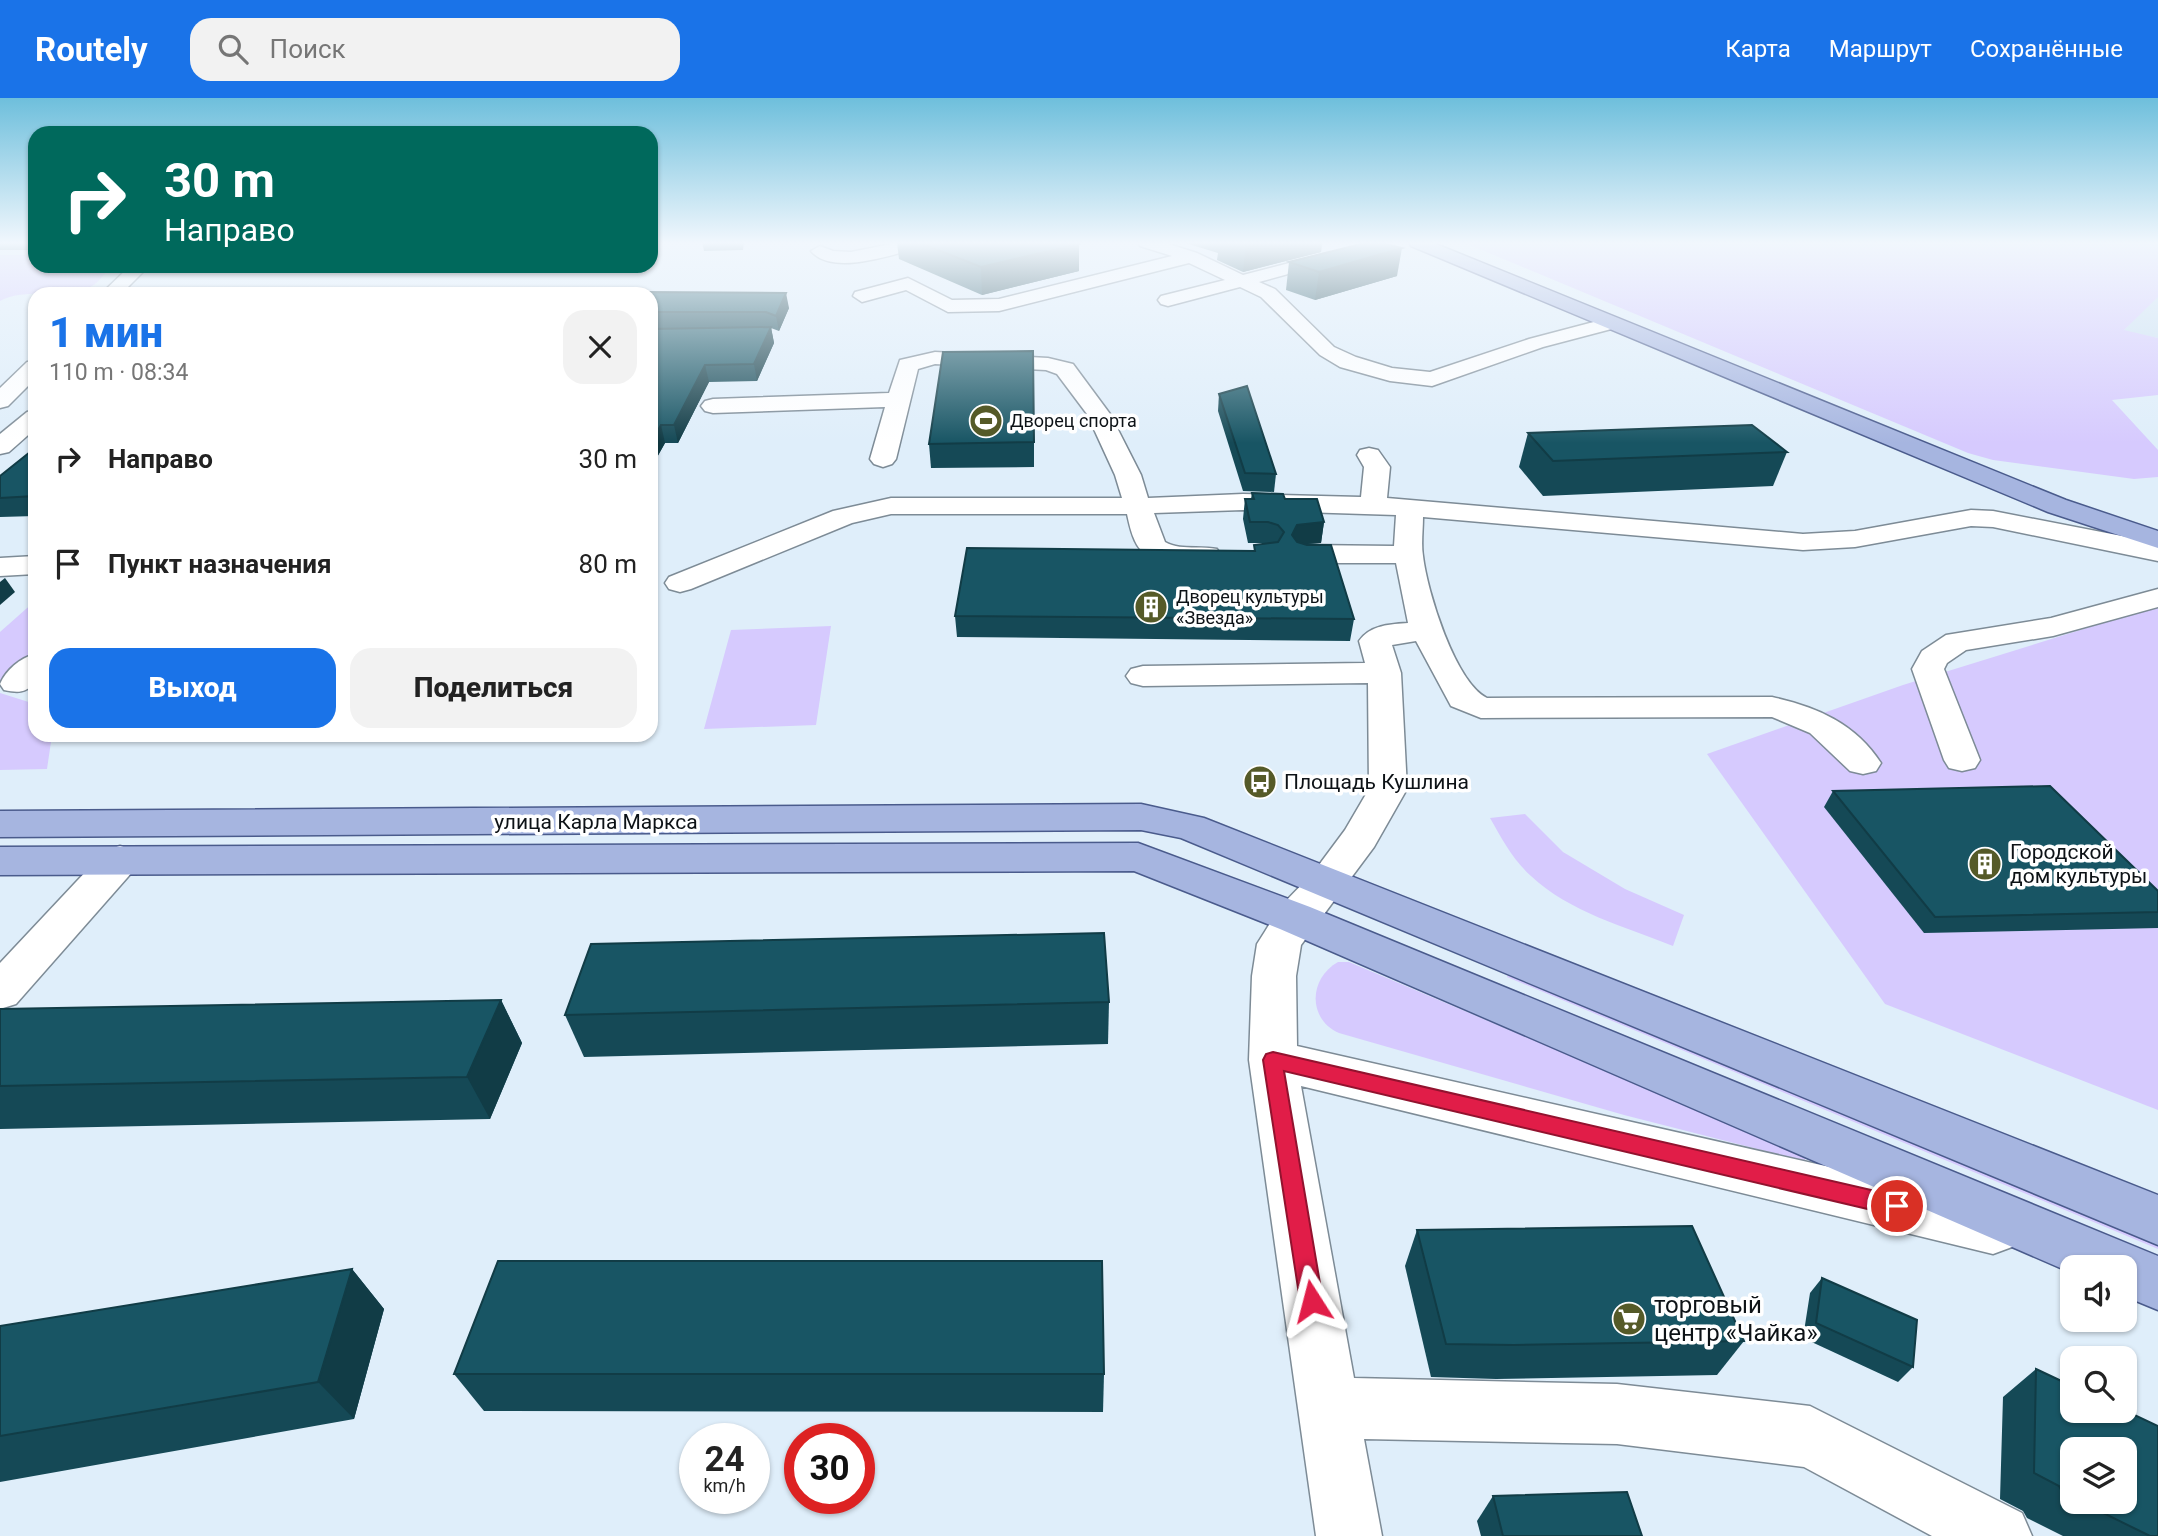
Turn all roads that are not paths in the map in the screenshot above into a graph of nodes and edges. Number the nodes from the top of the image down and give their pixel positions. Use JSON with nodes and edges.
{"nodes":[{"id":1,"x":1286,"y":309,"type":"edge"},
{"id":2,"x":1579,"y":309,"type":"edge"},
{"id":3,"x":1612,"y":323,"type":"junction"},
{"id":4,"x":28,"y":366,"type":"edge"},
{"id":5,"x":0,"y":368,"type":"edge"},
{"id":6,"x":28,"y":373,"type":"edge"},
{"id":7,"x":2,"y":397,"type":"edge"},
{"id":8,"x":899,"y":400,"type":"junction"},
{"id":9,"x":713,"y":406,"type":"dead end"},
{"id":10,"x":28,"y":423,"type":"edge"},
{"id":11,"x":0,"y":447,"type":"edge"},
{"id":12,"x":1369,"y":455,"type":"dead end"},
{"id":13,"x":883,"y":459,"type":"dead end"},
{"id":14,"x":1373,"y":505,"type":"junction"},
{"id":15,"x":1138,"y":506,"type":"junction"},
{"id":16,"x":1410,"y":509,"type":"junction"},
{"id":17,"x":2158,"y":540,"type":"edge"},
{"id":18,"x":2158,"y":552,"type":"edge"},
{"id":19,"x":1238,"y":554,"type":"edge"},
{"id":20,"x":1305,"y":554,"type":"edge"},
{"id":21,"x":1408,"y":555,"type":"junction"},
{"id":22,"x":28,"y":565,"type":"edge"},
{"id":23,"x":0,"y":566,"type":"edge"},
{"id":24,"x":680,"y":583,"type":"dead end"},
{"id":25,"x":2158,"y":598,"type":"edge"},
{"id":26,"x":1426,"y":631,"type":"junction"},
{"id":27,"x":1384,"y":673,"type":"junction"},
{"id":28,"x":1143,"y":676,"type":"dead end"},
{"id":29,"x":1962,"y":760,"type":"dead end"},
{"id":30,"x":1863,"y":763,"type":"dead end"},
{"id":31,"x":0,"y":824,"type":"edge"},
{"id":32,"x":120,"y":860,"type":"junction"},
{"id":33,"x":0,"y":861,"type":"edge"},
{"id":34,"x":1327,"y":883,"type":"junction"},
{"id":35,"x":1295,"y":918,"type":"junction"},
{"id":36,"x":0,"y":992,"type":"edge"},
{"id":37,"x":1273,"y":1060,"type":"junction"},
{"id":38,"x":2158,"y":1220,"type":"edge"},
{"id":39,"x":2079,"y":1255,"type":"edge"},
{"id":40,"x":2090,"y":1255,"type":"edge"},
{"id":41,"x":2137,"y":1274,"type":"edge"},
{"id":42,"x":2158,"y":1283,"type":"edge"},
{"id":43,"x":1329,"y":1408,"type":"junction"},
{"id":44,"x":1349,"y":1536,"type":"edge"},
{"id":45,"x":1999,"y":1536,"type":"edge"}],
"edges":[{"from":1,"to":3,"type":"street"},
{"from":2,"to":3,"type":"main road"},
{"from":3,"to":17,"type":"main road"},
{"from":4,"to":5,"type":"street"},
{"from":6,"to":7,"type":"street"},
{"from":8,"to":9,"type":"street"},
{"from":8,"to":13,"type":"street"},
{"from":8,"to":15,"type":"street"},
{"from":10,"to":11,"type":"street"},
{"from":12,"to":14,"type":"street"},
{"from":14,"to":15,"type":"street"},
{"from":14,"to":16,"type":"street"},
{"from":15,"to":19,"type":"street"},
{"from":15,"to":24,"type":"street"},
{"from":16,"to":18,"type":"street"},
{"from":16,"to":21,"type":"street"},
{"from":20,"to":21,"type":"street"},
{"from":21,"to":26,"type":"street"},
{"from":22,"to":23,"type":"street"},
{"from":25,"to":29,"type":"street"},
{"from":26,"to":27,"type":"street"},
{"from":26,"to":30,"type":"street"},
{"from":27,"to":28,"type":"street"},
{"from":27,"to":34,"type":"street"},
{"from":31,"to":34,"type":"main road","name":"улица Карла Маркса"},
{"from":32,"to":33,"type":"main road","name":"улица Карла Маркса"},
{"from":32,"to":35,"type":"main road","name":"улица Карла Маркса"},
{"from":32,"to":36,"type":"street"},
{"from":34,"to":35,"type":"street"},
{"from":34,"to":38,"type":"main road","name":"улица Карла Маркса"},
{"from":35,"to":37,"type":"street"},
{"from":35,"to":40,"type":"main road"},
{"from":37,"to":39,"type":"street"},
{"from":37,"to":43,"type":"street"},
{"from":41,"to":42,"type":"main road"},
{"from":43,"to":44,"type":"street"},
{"from":43,"to":45,"type":"street"}]}
